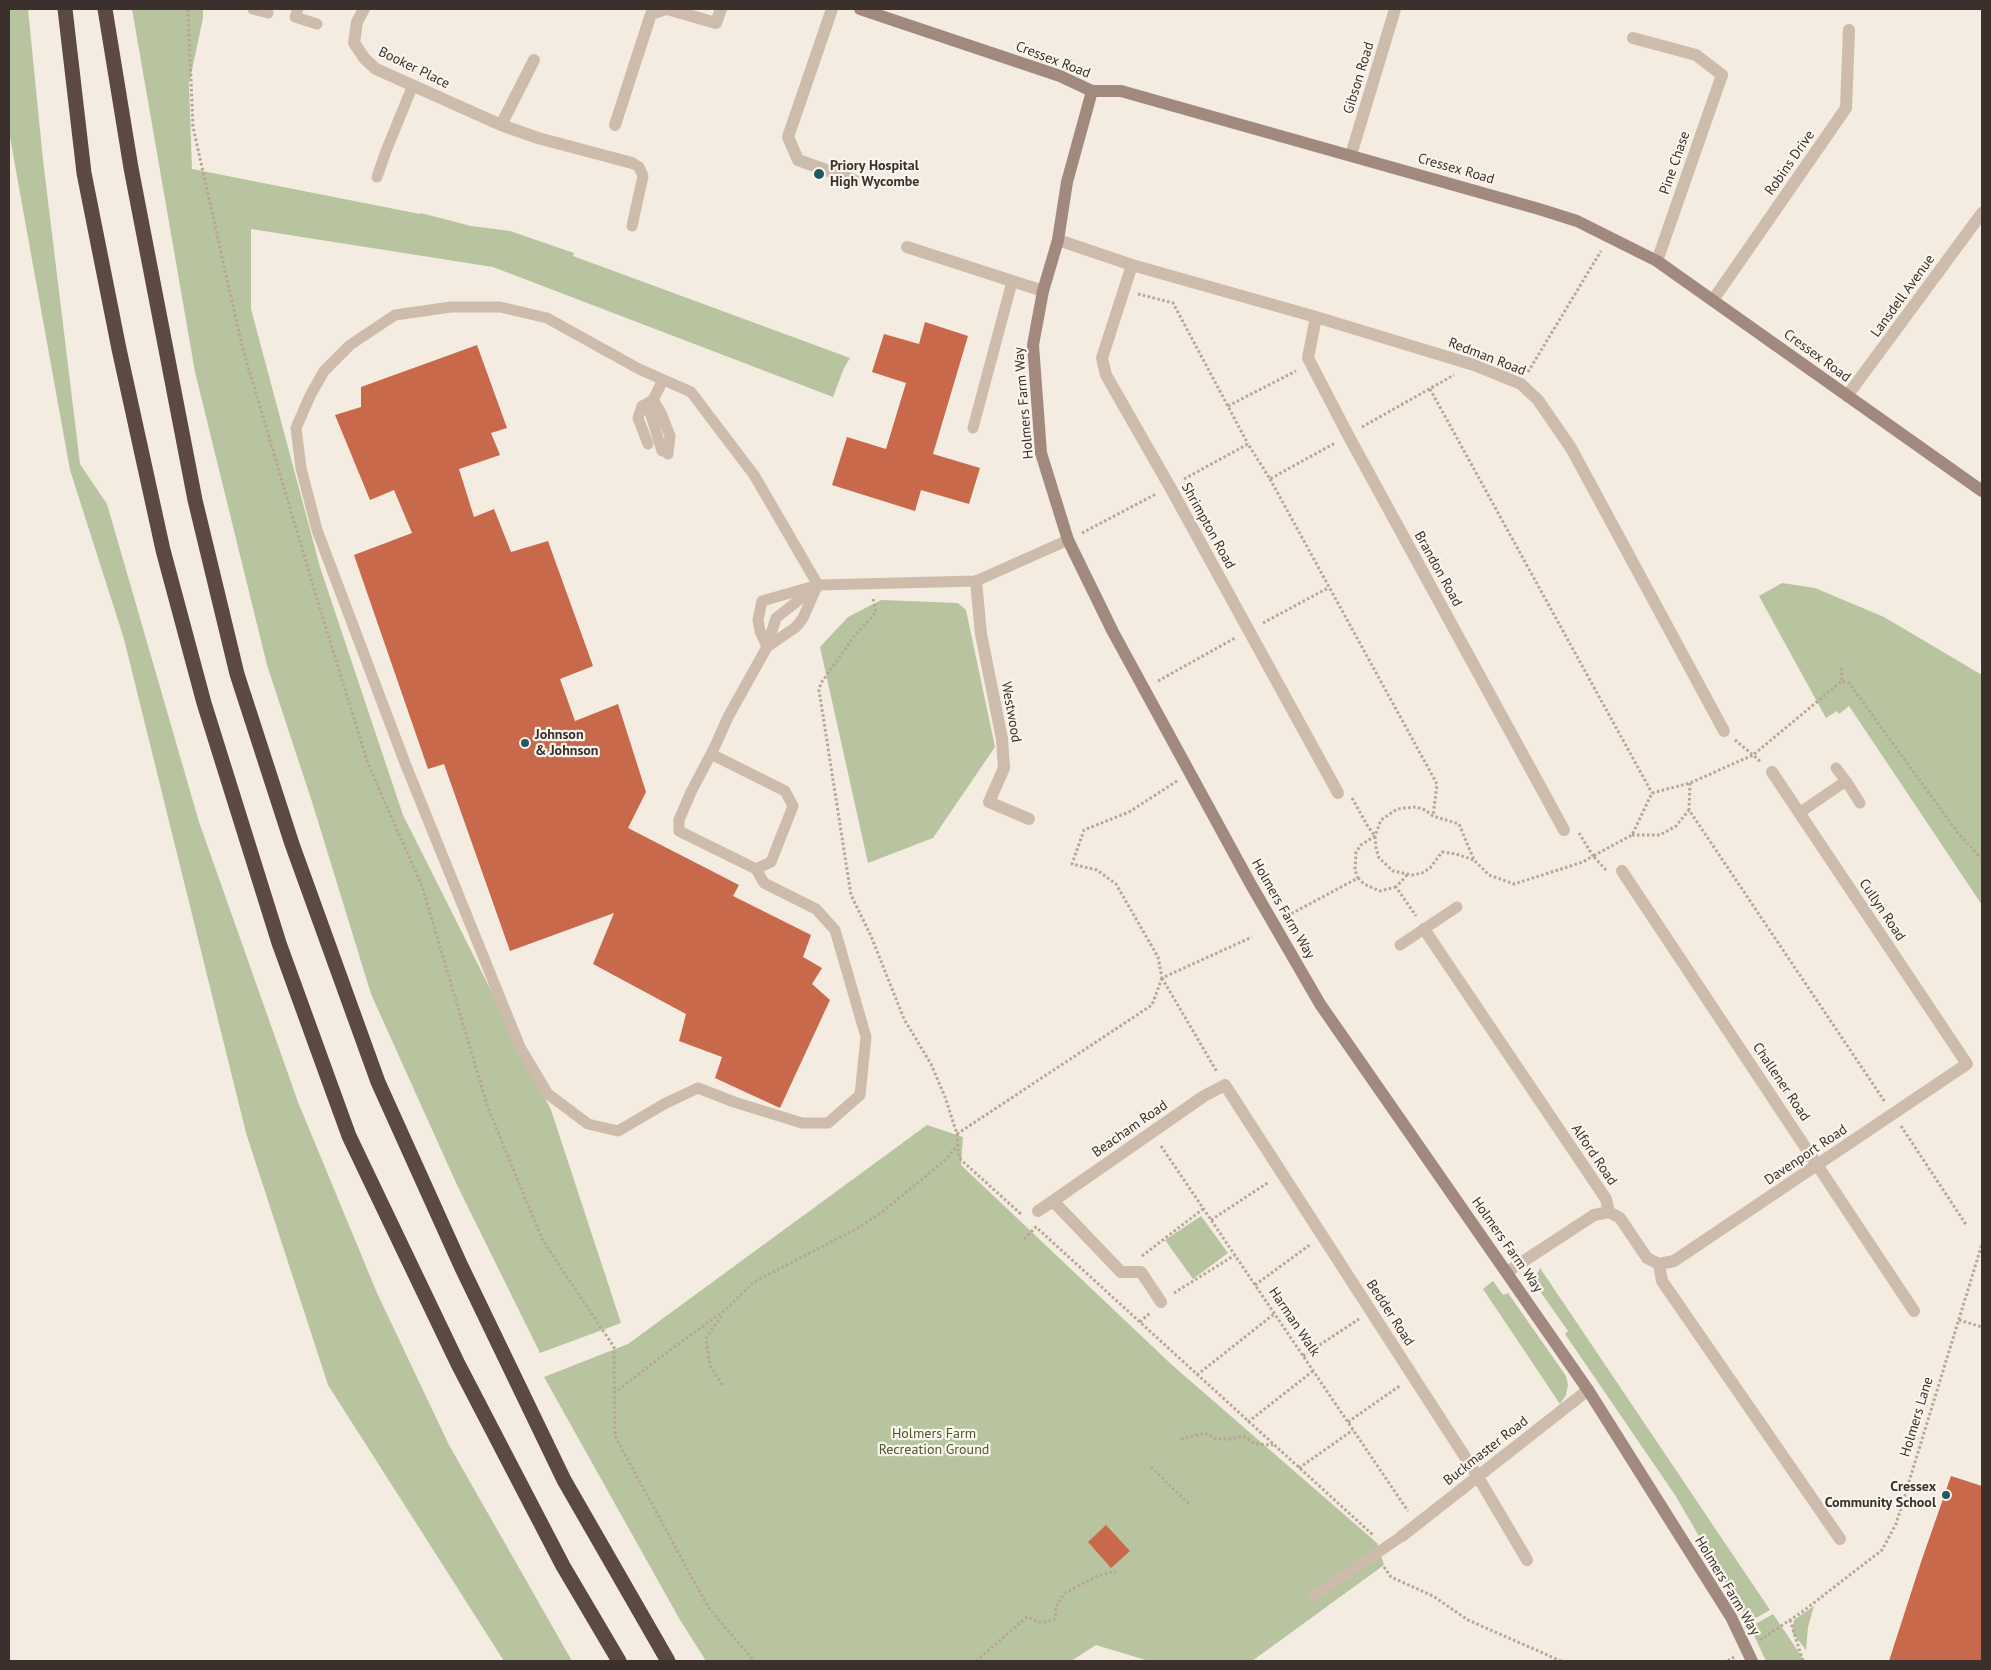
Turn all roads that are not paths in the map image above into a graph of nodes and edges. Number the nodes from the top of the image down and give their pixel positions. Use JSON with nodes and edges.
{"nodes":[{"id":1,"x":64,"y":9,"type":"edge"},
{"id":2,"x":105,"y":9,"type":"edge"},
{"id":3,"x":255,"y":9,"type":"edge"},
{"id":4,"x":298,"y":9,"type":"edge"},
{"id":5,"x":364,"y":9,"type":"edge"},
{"id":6,"x":666,"y":9,"type":"edge"},
{"id":7,"x":721,"y":9,"type":"edge"},
{"id":8,"x":832,"y":9,"type":"edge"},
{"id":9,"x":860,"y":9,"type":"edge"},
{"id":10,"x":1395,"y":9,"type":"edge"},
{"id":11,"x":268,"y":13,"type":"dead end"},
{"id":12,"x":317,"y":24,"type":"dead end"},
{"id":13,"x":1849,"y":30,"type":"dead end"},
{"id":14,"x":1633,"y":38,"type":"dead end"},
{"id":15,"x":534,"y":60,"type":"dead end"},
{"id":16,"x":413,"y":86,"type":"junction"},
{"id":17,"x":1092,"y":91,"type":"junction"},
{"id":18,"x":501,"y":125,"type":"junction"},
{"id":19,"x":615,"y":126,"type":"dead end"},
{"id":20,"x":1351,"y":155,"type":"junction"},
{"id":21,"x":632,"y":163,"type":"joint"},
{"id":22,"x":377,"y":177,"type":"dead end"},
{"id":23,"x":854,"y":180,"type":"dead end"},
{"id":24,"x":1982,"y":213,"type":"edge"},
{"id":25,"x":632,"y":226,"type":"dead end"},
{"id":26,"x":1058,"y":240,"type":"junction"},
{"id":27,"x":907,"y":247,"type":"dead end"},
{"id":28,"x":1657,"y":261,"type":"junction"},
{"id":29,"x":1132,"y":265,"type":"junction"},
{"id":30,"x":1012,"y":282,"type":"junction"},
{"id":31,"x":1043,"y":292,"type":"junction"},
{"id":32,"x":1712,"y":300,"type":"junction"},
{"id":33,"x":1316,"y":316,"type":"junction"},
{"id":34,"x":663,"y":380,"type":"junction"},
{"id":35,"x":1847,"y":396,"type":"junction"},
{"id":36,"x":653,"y":400,"type":"junction"},
{"id":37,"x":973,"y":428,"type":"dead end"},
{"id":38,"x":648,"y":444,"type":"dead end"},
{"id":39,"x":665,"y":452,"type":"dead end"},
{"id":40,"x":1982,"y":491,"type":"edge"},
{"id":41,"x":1068,"y":540,"type":"junction"},
{"id":42,"x":976,"y":581,"type":"junction"},
{"id":43,"x":818,"y":585,"type":"junction"},
{"id":44,"x":767,"y":647,"type":"junction"},
{"id":45,"x":1724,"y":731,"type":"road end"},
{"id":46,"x":711,"y":754,"type":"junction"},
{"id":47,"x":1836,"y":768,"type":"dead end"},
{"id":48,"x":1772,"y":772,"type":"road end"},
{"id":49,"x":1846,"y":781,"type":"junction"},
{"id":50,"x":1338,"y":793,"type":"road end"},
{"id":51,"x":1860,"y":803,"type":"dead end"},
{"id":52,"x":1799,"y":813,"type":"junction"},
{"id":53,"x":1029,"y":819,"type":"dead end"},
{"id":54,"x":1564,"y":830,"type":"dead end"},
{"id":55,"x":756,"y":870,"type":"junction"},
{"id":56,"x":1622,"y":871,"type":"road end"},
{"id":57,"x":1457,"y":908,"type":"dead end"},
{"id":58,"x":1424,"y":929,"type":"junction"},
{"id":59,"x":1400,"y":944,"type":"dead end"},
{"id":60,"x":1967,"y":1064,"type":"joint"},
{"id":61,"x":1225,"y":1085,"type":"joint"},
{"id":62,"x":1819,"y":1166,"type":"junction"},
{"id":63,"x":1053,"y":1201,"type":"junction"},
{"id":64,"x":1038,"y":1211,"type":"road end"},
{"id":65,"x":1608,"y":1212,"type":"junction"},
{"id":66,"x":1659,"y":1264,"type":"junction"},
{"id":67,"x":1508,"y":1272,"type":"junction"},
{"id":68,"x":1161,"y":1302,"type":"road end"},
{"id":69,"x":1914,"y":1311,"type":"dead end"},
{"id":70,"x":1588,"y":1390,"type":"junction"},
{"id":71,"x":1478,"y":1477,"type":"junction"},
{"id":72,"x":1402,"y":1536,"type":"joint"},
{"id":73,"x":1840,"y":1539,"type":"dead end"},
{"id":74,"x":1527,"y":1560,"type":"dead end"},
{"id":75,"x":1314,"y":1596,"type":"dead end"},
{"id":76,"x":619,"y":1661,"type":"edge"},
{"id":77,"x":668,"y":1661,"type":"edge"},
{"id":78,"x":1752,"y":1661,"type":"edge"}],
"edges":[{"from":1,"to":76,"type":"highway"},
{"from":2,"to":77,"type":"highway"},
{"from":3,"to":11,"type":"lane"},
{"from":4,"to":12,"type":"lane"},
{"from":5,"to":16,"type":"street","name":"Booker Place"},
{"from":6,"to":7,"type":"street"},
{"from":6,"to":19,"type":"street"},
{"from":8,"to":23,"type":"street"},
{"from":9,"to":17,"type":"street","name":"Cressex Road"},
{"from":10,"to":20,"type":"street","name":"Gibson Road"},
{"from":13,"to":32,"type":"street","name":"Robins Drive"},
{"from":14,"to":28,"type":"street","name":"Pine Chase"},
{"from":15,"to":18,"type":"street"},
{"from":16,"to":18,"type":"street","name":"Booker Place"},
{"from":16,"to":22,"type":"lane"},
{"from":17,"to":20,"type":"street","name":"Cressex Road"},
{"from":17,"to":26,"type":"street","name":"Holmers Farm Way"},
{"from":18,"to":21,"type":"street","name":"Booker Place"},
{"from":20,"to":28,"type":"street","name":"Cressex Road"},
{"from":21,"to":25,"type":"lane"},
{"from":24,"to":35,"type":"street","name":"Lansdell Avenue"},
{"from":26,"to":29,"type":"street","name":"Redman Road"},
{"from":26,"to":31,"type":"street","name":"Holmers Farm Way"},
{"from":27,"to":30,"type":"street"},
{"from":28,"to":32,"type":"street","name":"Cressex Road"},
{"from":29,"to":33,"type":"street","name":"Redman Road"},
{"from":29,"to":50,"type":"street","name":"Shrimpton Road"},
{"from":30,"to":31,"type":"street"},
{"from":30,"to":37,"type":"lane"},
{"from":31,"to":41,"type":"street","name":"Holmers Farm Way"},
{"from":32,"to":35,"type":"street","name":"Cressex Road"},
{"from":33,"to":45,"type":"street","name":"Redman Road"},
{"from":33,"to":54,"type":"street","name":"Brandon Road"},
{"from":34,"to":36,"type":"lane"},
{"from":34,"to":43,"type":"lane"},
{"from":34,"to":55,"type":"lane"},
{"from":35,"to":40,"type":"street","name":"Cressex Road"},
{"from":36,"to":38,"type":"lane"},
{"from":36,"to":39,"type":"lane"},
{"from":41,"to":42,"type":"lane"},
{"from":41,"to":67,"type":"street","name":"Holmers Farm Way"},
{"from":42,"to":43,"type":"lane"},
{"from":42,"to":53,"type":"street","name":"Westwood"},
{"from":43,"to":44,"type":"lane"},
{"from":43,"to":44,"type":"lane"},
{"from":43,"to":44,"type":"lane"},
{"from":44,"to":46,"type":"lane"},
{"from":46,"to":55,"type":"lane"},
{"from":46,"to":55,"type":"lane"},
{"from":47,"to":49,"type":"lane"},
{"from":48,"to":52,"type":"street","name":"Cullyn Road"},
{"from":49,"to":51,"type":"lane"},
{"from":49,"to":52,"type":"lane"},
{"from":52,"to":60,"type":"street","name":"Cullyn Road"},
{"from":56,"to":62,"type":"street","name":"Challener Road"},
{"from":57,"to":58,"type":"lane"},
{"from":58,"to":59,"type":"lane"},
{"from":58,"to":65,"type":"street","name":"Alford Road"},
{"from":60,"to":62,"type":"street","name":"Davenport Road"},
{"from":61,"to":63,"type":"street","name":"Beacham Road"},
{"from":61,"to":71,"type":"street","name":"Bedder Road"},
{"from":62,"to":66,"type":"street","name":"Davenport Road"},
{"from":62,"to":69,"type":"street","name":"Challener Road"},
{"from":63,"to":64,"type":"street","name":"Beacham Road"},
{"from":63,"to":68,"type":"street"},
{"from":65,"to":66,"type":"street","name":"Alford Road"},
{"from":65,"to":67,"type":"street"},
{"from":66,"to":73,"type":"street"},
{"from":67,"to":70,"type":"street","name":"Holmers Farm Way"},
{"from":70,"to":71,"type":"street","name":"Buckmaster Road"},
{"from":70,"to":78,"type":"street","name":"Holmers Farm Way"},
{"from":71,"to":72,"type":"street","name":"Buckmaster Road"},
{"from":71,"to":74,"type":"street","name":"Bedder Road"},
{"from":72,"to":75,"type":"lane"}]}
